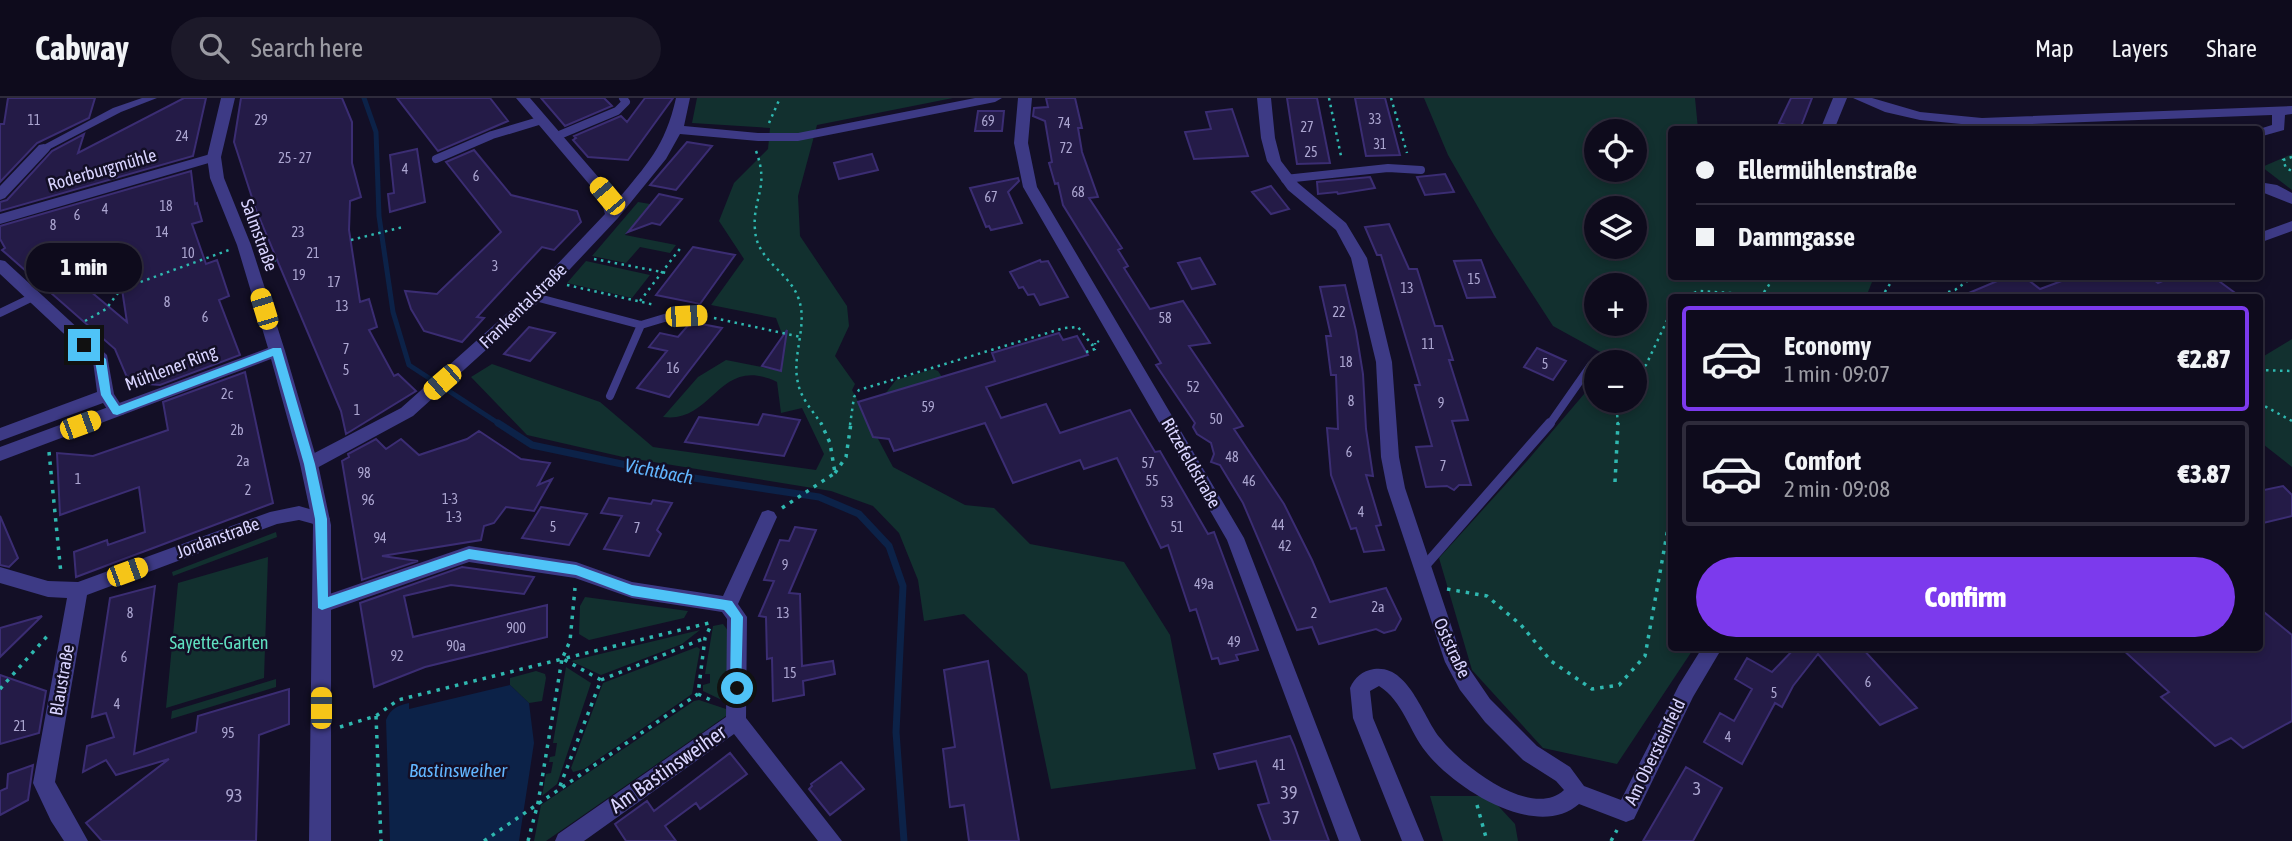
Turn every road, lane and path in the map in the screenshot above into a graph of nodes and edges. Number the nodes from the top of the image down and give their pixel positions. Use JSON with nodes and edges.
{"nodes":[{"id":1,"x":152,"y":98,"type":"edge"},
{"id":2,"x":228,"y":98,"type":"edge"},
{"id":3,"x":523,"y":98,"type":"edge"},
{"id":4,"x":623,"y":98,"type":"edge"},
{"id":5,"x":684,"y":98,"type":"edge"},
{"id":6,"x":779,"y":98,"type":"edge"},
{"id":7,"x":995,"y":98,"type":"edge"},
{"id":8,"x":1025,"y":98,"type":"edge"},
{"id":9,"x":1264,"y":98,"type":"edge"},
{"id":10,"x":1329,"y":98,"type":"edge"},
{"id":11,"x":1391,"y":98,"type":"edge"},
{"id":12,"x":1840,"y":98,"type":"edge"},
{"id":13,"x":1860,"y":98,"type":"edge"},
{"id":14,"x":2285,"y":111,"type":"edge"},
{"id":15,"x":542,"y":120,"type":"junction"},
{"id":16,"x":1829,"y":126,"type":"edge"},
{"id":17,"x":676,"y":129,"type":"junction"},
{"id":18,"x":2263,"y":131,"type":"edge"},
{"id":19,"x":556,"y":136,"type":"junction"},
{"id":20,"x":758,"y":137,"type":"junction"},
{"id":21,"x":44,"y":148,"type":"joint"},
{"id":22,"x":1407,"y":153,"type":"dead end"},
{"id":23,"x":1341,"y":156,"type":"dead end"},
{"id":24,"x":214,"y":157,"type":"junction"},
{"id":25,"x":2292,"y":157,"type":"edge"},
{"id":26,"x":436,"y":159,"type":"dead end"},
{"id":27,"x":1421,"y":170,"type":"dead end"},
{"id":28,"x":2292,"y":171,"type":"edge"},
{"id":29,"x":1285,"y":179,"type":"junction"},
{"id":30,"x":2263,"y":187,"type":"edge"},
{"id":31,"x":0,"y":195,"type":"edge"},
{"id":32,"x":2292,"y":199,"type":"edge"},
{"id":33,"x":612,"y":215,"type":"junction"},
{"id":34,"x":0,"y":219,"type":"edge"},
{"id":35,"x":2292,"y":226,"type":"edge"},
{"id":36,"x":403,"y":227,"type":"dead end"},
{"id":37,"x":2263,"y":237,"type":"edge"},
{"id":38,"x":352,"y":240,"type":"dead end"},
{"id":39,"x":244,"y":245,"type":"junction"},
{"id":40,"x":682,"y":246,"type":"dead end"},
{"id":41,"x":575,"y":255,"type":"junction"},
{"id":42,"x":0,"y":265,"type":"edge"},
{"id":43,"x":664,"y":273,"type":"junction"},
{"id":44,"x":1969,"y":280,"type":"edge"},
{"id":45,"x":550,"y":281,"type":"junction"},
{"id":46,"x":1691,"y":294,"type":"edge"},
{"id":47,"x":1736,"y":294,"type":"edge"},
{"id":48,"x":1942,"y":294,"type":"edge"},
{"id":49,"x":535,"y":297,"type":"junction"},
{"id":50,"x":33,"y":298,"type":"junction"},
{"id":51,"x":640,"y":302,"type":"junction"},
{"id":52,"x":664,"y":307,"type":"dead end"},
{"id":53,"x":0,"y":313,"type":"edge"},
{"id":54,"x":701,"y":315,"type":"joint"},
{"id":55,"x":1668,"y":318,"type":"edge"},
{"id":56,"x":641,"y":325,"type":"junction"},
{"id":57,"x":68,"y":331,"type":"junction"},
{"id":58,"x":1094,"y":333,"type":"dead end"},
{"id":59,"x":801,"y":337,"type":"junction"},
{"id":60,"x":1095,"y":344,"type":"junction"},
{"id":61,"x":277,"y":351,"type":"junction"},
{"id":62,"x":1086,"y":352,"type":"dead end"},
{"id":63,"x":1647,"y":363,"type":"edge"},
{"id":64,"x":2263,"y":370,"type":"edge"},
{"id":65,"x":2292,"y":371,"type":"edge"},
{"id":66,"x":1584,"y":375,"type":"edge"},
{"id":67,"x":106,"y":395,"type":"junction"},
{"id":68,"x":610,"y":396,"type":"dead end"},
{"id":69,"x":2263,"y":405,"type":"edge"},
{"id":70,"x":117,"y":411,"type":"junction"},
{"id":71,"x":1619,"y":413,"type":"edge"},
{"id":72,"x":2292,"y":421,"type":"edge"},
{"id":73,"x":0,"y":435,"type":"edge"},
{"id":74,"x":47,"y":437,"type":"junction"},
{"id":75,"x":0,"y":454,"type":"edge"},
{"id":76,"x":310,"y":464,"type":"junction"},
{"id":77,"x":835,"y":473,"type":"junction"},
{"id":78,"x":1615,"y":482,"type":"dead end"},
{"id":79,"x":790,"y":503,"type":"dead end"},
{"id":80,"x":768,"y":517,"type":"dead end"},
{"id":81,"x":321,"y":519,"type":"junction"},
{"id":82,"x":1668,"y":528,"type":"edge"},
{"id":83,"x":576,"y":570,"type":"junction"},
{"id":84,"x":14,"y":576,"type":"edge"},
{"id":85,"x":1425,"y":578,"type":"junction"},
{"id":86,"x":70,"y":590,"type":"junction"},
{"id":87,"x":322,"y":605,"type":"junction"},
{"id":88,"x":732,"y":611,"type":"junction"},
{"id":89,"x":712,"y":622,"type":"junction"},
{"id":90,"x":56,"y":624,"type":"dead end"},
{"id":91,"x":705,"y":638,"type":"junction"},
{"id":92,"x":1711,"y":651,"type":"edge"},
{"id":93,"x":562,"y":659,"type":"junction"},
{"id":94,"x":601,"y":680,"type":"junction"},
{"id":95,"x":0,"y":689,"type":"edge"},
{"id":96,"x":376,"y":716,"type":"junction"},
{"id":97,"x":736,"y":721,"type":"junction"},
{"id":98,"x":321,"y":733,"type":"junction"},
{"id":99,"x":1476,"y":782,"type":"junction"},
{"id":100,"x":559,"y":788,"type":"junction"},
{"id":101,"x":1576,"y":793,"type":"junction"},
{"id":102,"x":538,"y":803,"type":"junction"},
{"id":103,"x":77,"y":841,"type":"edge"},
{"id":104,"x":320,"y":841,"type":"edge"},
{"id":105,"x":380,"y":841,"type":"edge"},
{"id":106,"x":484,"y":841,"type":"edge"},
{"id":107,"x":527,"y":841,"type":"edge"},
{"id":108,"x":566,"y":841,"type":"edge"},
{"id":109,"x":831,"y":841,"type":"edge"},
{"id":110,"x":1350,"y":841,"type":"edge"},
{"id":111,"x":1413,"y":841,"type":"edge"},
{"id":112,"x":1487,"y":841,"type":"edge"}],
"edges":[{"from":1,"to":21,"type":"street"},
{"from":2,"to":24,"type":"street","name":"Salmstraße"},
{"from":3,"to":15,"type":"street"},
{"from":4,"to":19,"type":"lane"},
{"from":5,"to":17,"type":"street","name":"Frankentalstraße"},
{"from":6,"to":20,"type":"path"},
{"from":7,"to":20,"type":"street"},
{"from":8,"to":110,"type":"street","name":"Ritzefeldstraße"},
{"from":9,"to":29,"type":"street","name":"Oststraße"},
{"from":10,"to":23,"type":"path"},
{"from":11,"to":22,"type":"path"},
{"from":12,"to":16,"type":"street"},
{"from":13,"to":14,"type":"street"},
{"from":14,"to":18,"type":"street"},
{"from":15,"to":19,"type":"street"},
{"from":15,"to":26,"type":"lane"},
{"from":17,"to":20,"type":"street"},
{"from":17,"to":33,"type":"street","name":"Frankentalstraße"},
{"from":19,"to":33,"type":"street"},
{"from":20,"to":59,"type":"path"},
{"from":21,"to":31,"type":"street"},
{"from":24,"to":34,"type":"street","name":"Roderburgmühle"},
{"from":24,"to":39,"type":"street","name":"Salmstraße"},
{"from":25,"to":28,"type":"path"},
{"from":27,"to":29,"type":"lane"},
{"from":29,"to":85,"type":"street","name":"Oststraße"},
{"from":30,"to":32,"type":"street"},
{"from":33,"to":41,"type":"street","name":"Frankentalstraße"},
{"from":35,"to":37,"type":"street"},
{"from":36,"to":38,"type":"path"},
{"from":39,"to":57,"type":"path"},
{"from":39,"to":61,"type":"street","name":"Salmstraße"},
{"from":40,"to":43,"type":"path"},
{"from":41,"to":43,"type":"path"},
{"from":41,"to":45,"type":"street","name":"Frankentalstraße"},
{"from":42,"to":50,"type":"street"},
{"from":43,"to":51,"type":"path"},
{"from":44,"to":48,"type":"path"},
{"from":45,"to":49,"type":"street","name":"Frankentalstraße"},
{"from":45,"to":51,"type":"path"},
{"from":46,"to":47,"type":"path"},
{"from":49,"to":56,"type":"lane"},
{"from":49,"to":76,"type":"street","name":"Frankentalstraße"},
{"from":50,"to":53,"type":"lane"},
{"from":50,"to":57,"type":"street"},
{"from":51,"to":52,"type":"path"},
{"from":54,"to":56,"type":"lane"},
{"from":54,"to":59,"type":"path"},
{"from":55,"to":63,"type":"path"},
{"from":56,"to":68,"type":"lane"},
{"from":57,"to":67,"type":"street"},
{"from":58,"to":60,"type":"path"},
{"from":59,"to":77,"type":"path"},
{"from":60,"to":62,"type":"path"},
{"from":60,"to":77,"type":"path"},
{"from":61,"to":70,"type":"street","name":"Mühlener Ring"},
{"from":61,"to":76,"type":"street","name":"Salmstraße"},
{"from":64,"to":65,"type":"path"},
{"from":66,"to":85,"type":"lane"},
{"from":67,"to":70,"type":"street"},
{"from":67,"to":73,"type":"street"},
{"from":69,"to":72,"type":"path"},
{"from":70,"to":74,"type":"street","name":"Mühlener Ring"},
{"from":71,"to":78,"type":"path"},
{"from":74,"to":75,"type":"street","name":"Mühlener Ring"},
{"from":74,"to":86,"type":"path"},
{"from":76,"to":81,"type":"street","name":"Salmstraße"},
{"from":77,"to":79,"type":"path"},
{"from":80,"to":88,"type":"street"},
{"from":81,"to":86,"type":"street","name":"Jordanstraße"},
{"from":81,"to":87,"type":"street","name":"Salmstraße"},
{"from":82,"to":85,"type":"path"},
{"from":83,"to":87,"type":"street"},
{"from":83,"to":88,"type":"street"},
{"from":83,"to":93,"type":"path"},
{"from":84,"to":86,"type":"street"},
{"from":85,"to":101,"type":"street","name":"Oststraße"},
{"from":86,"to":103,"type":"street","name":"Blaustraße"},
{"from":87,"to":98,"type":"street","name":"Salmstraße"},
{"from":88,"to":89,"type":"path"},
{"from":88,"to":97,"type":"street"},
{"from":89,"to":91,"type":"path"},
{"from":89,"to":93,"type":"path"},
{"from":90,"to":95,"type":"path"},
{"from":91,"to":94,"type":"path"},
{"from":91,"to":100,"type":"path"},
{"from":92,"to":101,"type":"street","name":"Am Obersteinfeld"},
{"from":93,"to":94,"type":"path"},
{"from":93,"to":96,"type":"path"},
{"from":93,"to":102,"type":"path"},
{"from":94,"to":100,"type":"path"},
{"from":96,"to":98,"type":"path"},
{"from":96,"to":105,"type":"path"},
{"from":97,"to":108,"type":"street","name":"Am Bastinsweiher"},
{"from":97,"to":109,"type":"street"},
{"from":98,"to":104,"type":"street","name":"Salmstraße"},
{"from":99,"to":101,"type":"street"},
{"from":99,"to":111,"type":"street"},
{"from":99,"to":112,"type":"path"},
{"from":100,"to":102,"type":"path"},
{"from":102,"to":106,"type":"path"},
{"from":102,"to":107,"type":"path"}]}
